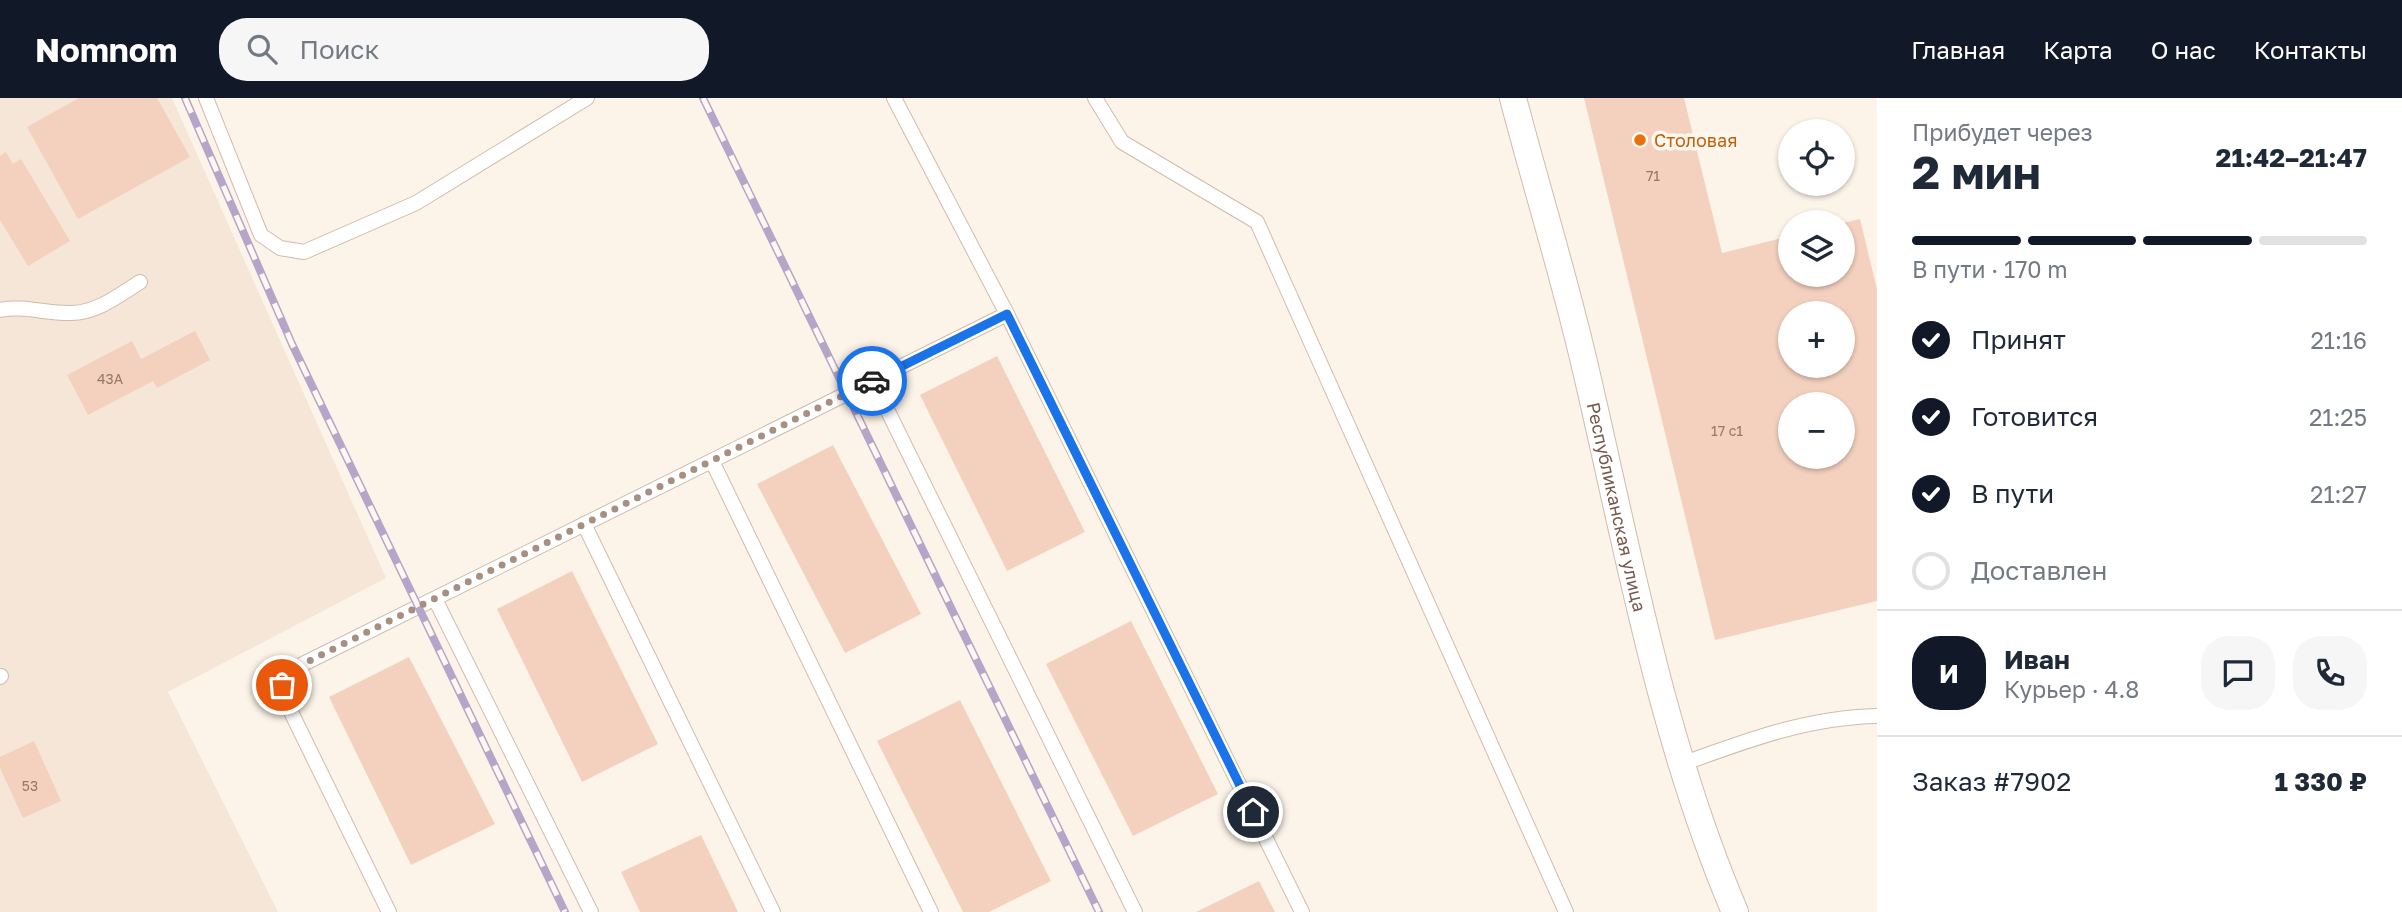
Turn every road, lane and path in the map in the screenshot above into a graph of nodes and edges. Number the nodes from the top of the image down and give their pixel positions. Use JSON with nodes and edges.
{"nodes":[{"id":1,"x":206,"y":98,"type":"edge"},
{"id":2,"x":587,"y":98,"type":"edge"},
{"id":3,"x":894,"y":98,"type":"edge"},
{"id":4,"x":1095,"y":98,"type":"edge"},
{"id":5,"x":1513,"y":98,"type":"edge"},
{"id":6,"x":140,"y":282,"type":"dead end"},
{"id":7,"x":0,"y":310,"type":"edge"},
{"id":8,"x":1007,"y":314,"type":"junction"},
{"id":9,"x":873,"y":381,"type":"junction"},
{"id":10,"x":712,"y":461,"type":"junction"},
{"id":11,"x":584,"y":524,"type":"junction"},
{"id":12,"x":435,"y":598,"type":"junction"},
{"id":13,"x":1877,"y":716,"type":"edge"},
{"id":14,"x":1682,"y":764,"type":"junction"},
{"id":15,"x":389,"y":912,"type":"edge"},
{"id":16,"x":591,"y":912,"type":"edge"},
{"id":17,"x":773,"y":912,"type":"edge"},
{"id":18,"x":932,"y":912,"type":"edge"},
{"id":19,"x":1135,"y":912,"type":"edge"},
{"id":20,"x":1302,"y":912,"type":"edge"},
{"id":21,"x":1566,"y":912,"type":"edge"},
{"id":22,"x":1735,"y":912,"type":"edge"}],
"edges":[{"from":1,"to":2,"type":"lane"},
{"from":3,"to":8,"type":"lane"},
{"from":4,"to":21,"type":"lane"},
{"from":5,"to":14,"type":"street","name":"Республиканская улица"},
{"from":6,"to":7,"type":"lane"},
{"from":8,"to":9,"type":"lane"},
{"from":8,"to":20,"type":"lane"},
{"from":9,"to":10,"type":"lane"},
{"from":9,"to":19,"type":"lane"},
{"from":10,"to":11,"type":"lane"},
{"from":10,"to":18,"type":"lane"},
{"from":11,"to":12,"type":"lane"},
{"from":11,"to":17,"type":"lane"},
{"from":12,"to":15,"type":"lane"},
{"from":12,"to":16,"type":"lane"},
{"from":13,"to":14,"type":"lane"},
{"from":14,"to":22,"type":"street","name":"Республиканская улица"}]}
